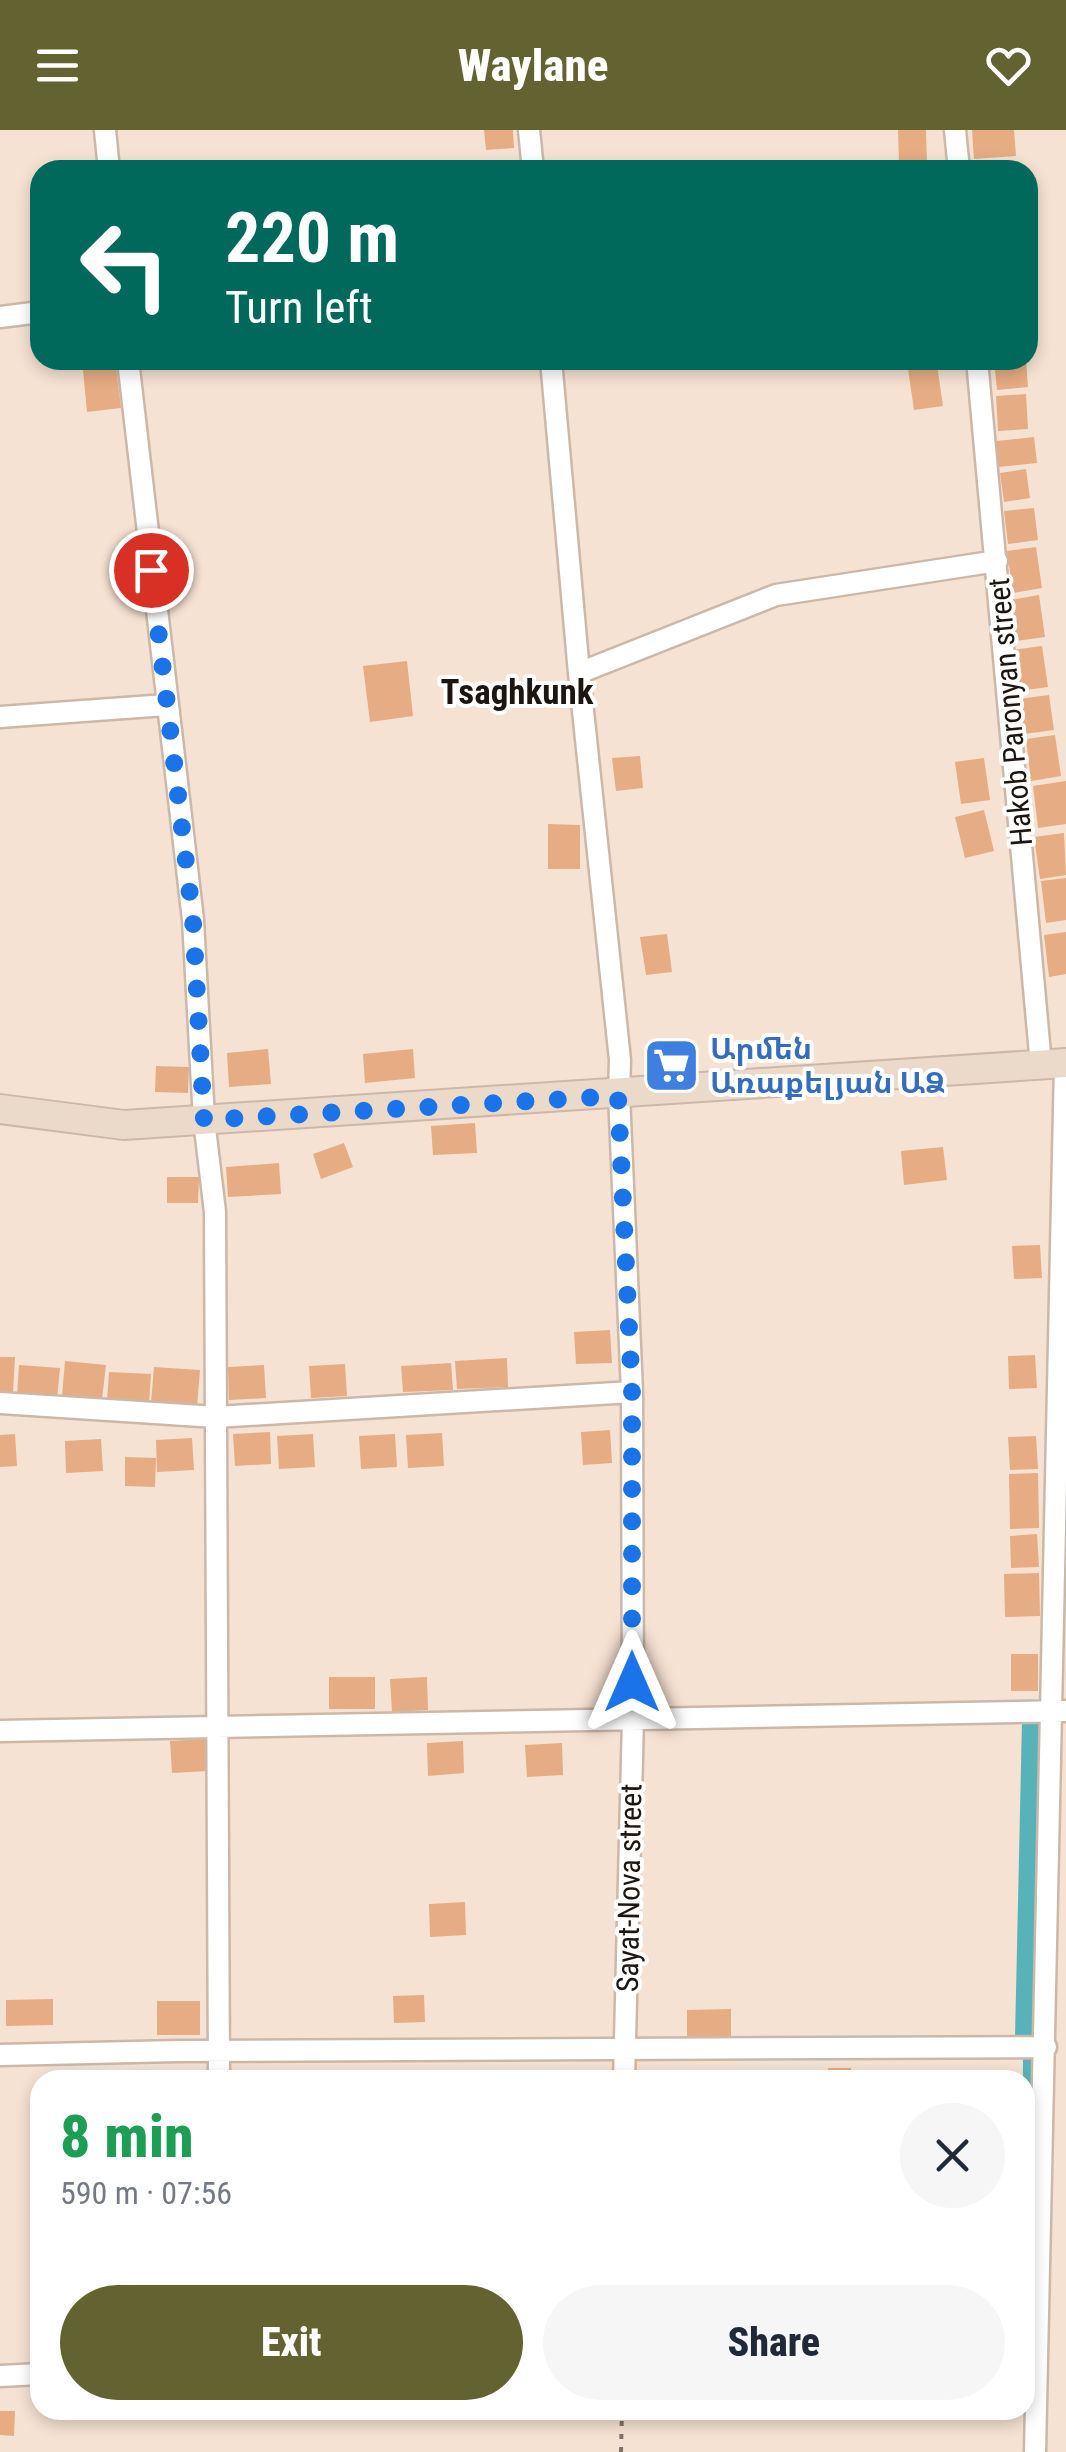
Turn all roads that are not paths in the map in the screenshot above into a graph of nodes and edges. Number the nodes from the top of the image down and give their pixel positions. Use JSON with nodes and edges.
{"nodes":[{"id":1,"x":105,"y":130,"type":"edge"},
{"id":2,"x":529,"y":130,"type":"edge"},
{"id":3,"x":955,"y":130,"type":"edge"},
{"id":4,"x":108,"y":160,"type":"edge"},
{"id":5,"x":532,"y":160,"type":"edge"},
{"id":6,"x":958,"y":160,"type":"edge"},
{"id":7,"x":30,"y":313,"type":"edge"},
{"id":8,"x":0,"y":317,"type":"edge"},
{"id":9,"x":129,"y":370,"type":"edge"},
{"id":10,"x":552,"y":370,"type":"edge"},
{"id":11,"x":978,"y":370,"type":"edge"},
{"id":12,"x":997,"y":560,"type":"junction"},
{"id":13,"x":579,"y":673,"type":"junction"},
{"id":14,"x":166,"y":705,"type":"junction"},
{"id":15,"x":0,"y":717,"type":"edge"},
{"id":16,"x":1057,"y":1064,"type":"edge"},
{"id":17,"x":618,"y":1096,"type":"junction"},
{"id":18,"x":0,"y":1109,"type":"edge"},
{"id":19,"x":204,"y":1120,"type":"junction"},
{"id":20,"x":632,"y":1392,"type":"junction"},
{"id":21,"x":0,"y":1403,"type":"edge"},
{"id":22,"x":216,"y":1417,"type":"junction"},
{"id":23,"x":1058,"y":1711,"type":"edge"},
{"id":24,"x":633,"y":1718,"type":"junction"},
{"id":25,"x":217,"y":1725,"type":"junction"},
{"id":26,"x":0,"y":1731,"type":"edge"},
{"id":27,"x":1057,"y":1902,"type":"edge"},
{"id":28,"x":1046,"y":2048,"type":"junction"},
{"id":29,"x":626,"y":2052,"type":"junction"},
{"id":30,"x":219,"y":2053,"type":"junction"},
{"id":31,"x":0,"y":2055,"type":"edge"},
{"id":32,"x":219,"y":2070,"type":"edge"},
{"id":33,"x":625,"y":2070,"type":"edge"},
{"id":34,"x":1035,"y":2293,"type":"edge"},
{"id":35,"x":30,"y":2374,"type":"edge"},
{"id":36,"x":0,"y":2376,"type":"edge"},
{"id":37,"x":1033,"y":2420,"type":"edge"},
{"id":38,"x":1035,"y":2452,"type":"edge"}],
"edges":[{"from":1,"to":4,"type":"street"},
{"from":2,"to":5,"type":"street"},
{"from":3,"to":6,"type":"street"},
{"from":7,"to":8,"type":"street"},
{"from":9,"to":14,"type":"street"},
{"from":10,"to":13,"type":"street","name":"Sayat-Nova street"},
{"from":11,"to":12,"type":"street","name":"Hakob Paronyan street"},
{"from":12,"to":13,"type":"street"},
{"from":12,"to":16,"type":"street","name":"Hakob Paronyan street"},
{"from":13,"to":17,"type":"street","name":"Sayat-Nova street"},
{"from":14,"to":15,"type":"street"},
{"from":14,"to":19,"type":"street"},
{"from":16,"to":17,"type":"main road"},
{"from":16,"to":23,"type":"street","name":"Hakob Paronyan street"},
{"from":17,"to":19,"type":"main road"},
{"from":17,"to":20,"type":"street","name":"Sayat-Nova street"},
{"from":18,"to":19,"type":"main road"},
{"from":19,"to":22,"type":"street"},
{"from":20,"to":22,"type":"street"},
{"from":20,"to":24,"type":"street","name":"Sayat-Nova street"},
{"from":21,"to":22,"type":"street"},
{"from":22,"to":25,"type":"street"},
{"from":23,"to":24,"type":"street"},
{"from":23,"to":27,"type":"street","name":"Hakob Paronyan street"},
{"from":24,"to":25,"type":"street"},
{"from":24,"to":29,"type":"street","name":"Sayat-Nova street"},
{"from":25,"to":26,"type":"street"},
{"from":25,"to":30,"type":"street"},
{"from":27,"to":28,"type":"street","name":"Hakob Paronyan street"},
{"from":28,"to":29,"type":"street"},
{"from":28,"to":34,"type":"street","name":"Hakob Paronyan street"},
{"from":29,"to":30,"type":"street"},
{"from":29,"to":33,"type":"street","name":"Sayat-Nova street"},
{"from":30,"to":31,"type":"street"},
{"from":30,"to":32,"type":"street"},
{"from":35,"to":36,"type":"street"},
{"from":37,"to":38,"type":"street","name":"Hakob Paronyan street"}]}
